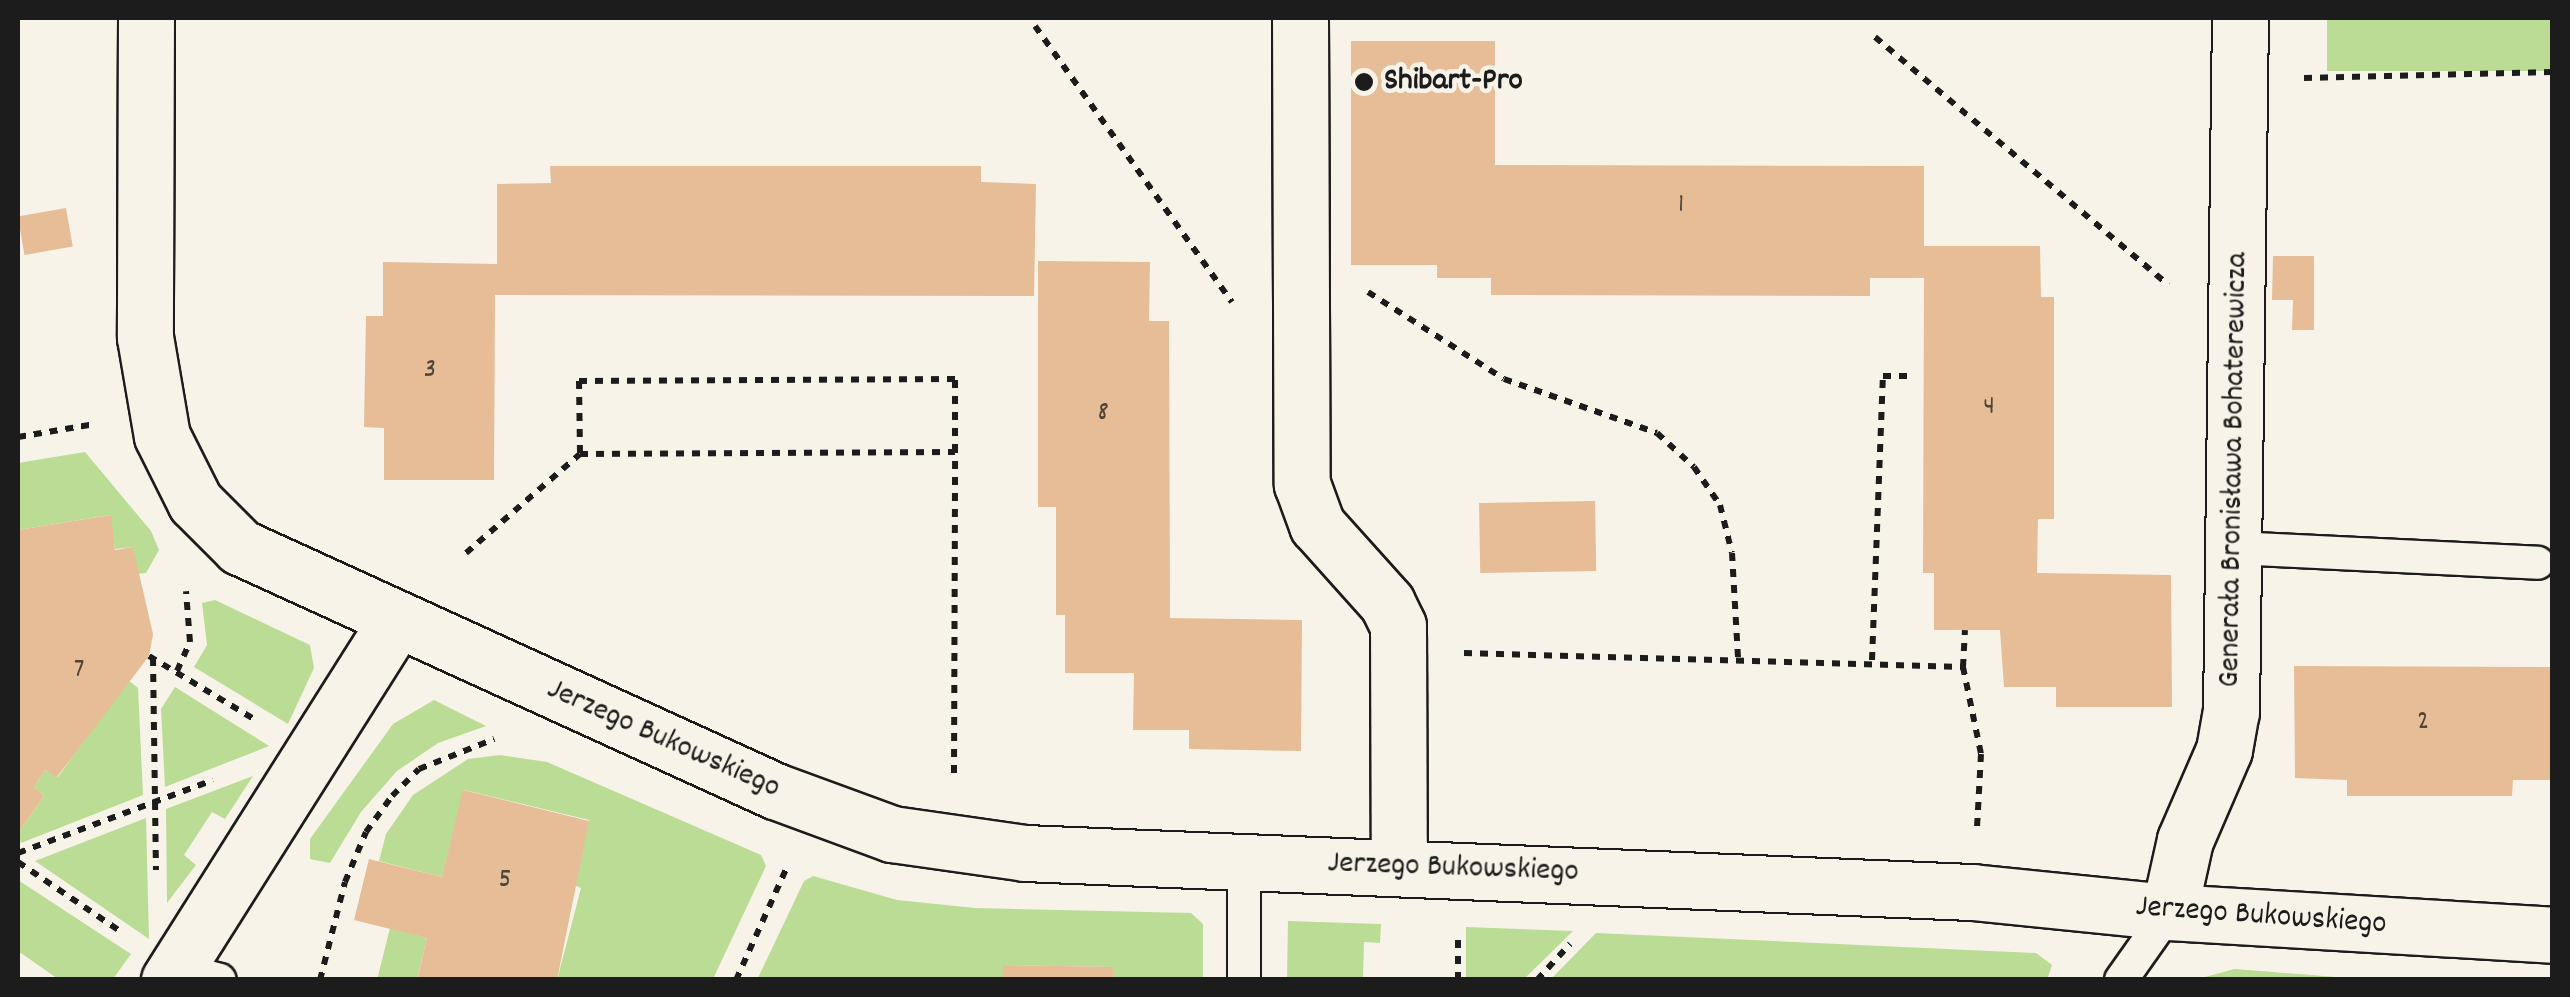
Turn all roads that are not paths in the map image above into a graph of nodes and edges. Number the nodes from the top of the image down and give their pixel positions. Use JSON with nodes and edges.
{"nodes":[{"id":1,"x":146,"y":18,"type":"edge"},
{"id":2,"x":1300,"y":18,"type":"edge"},
{"id":3,"x":2240,"y":18,"type":"edge"},
{"id":4,"x":2235,"y":548,"type":"junction"},
{"id":5,"x":2538,"y":563,"type":"dead end"},
{"id":6,"x":396,"y":621,"type":"junction"},
{"id":7,"x":1244,"y":861,"type":"junction"},
{"id":8,"x":1398,"y":866,"type":"junction"},
{"id":9,"x":2169,"y":912,"type":"junction"},
{"id":10,"x":2552,"y":935,"type":"edge"},
{"id":11,"x":189,"y":976,"type":"edge"},
{"id":12,"x":1244,"y":980,"type":"edge"},
{"id":13,"x":2120,"y":980,"type":"edge"}],
"edges":[{"from":1,"to":6,"type":"street","name":"Jerzego Bukowskiego"},
{"from":2,"to":8,"type":"street"},
{"from":3,"to":4,"type":"street","name":"Generała Bronisława Bohaterewicza"},
{"from":4,"to":5,"type":"lane"},
{"from":4,"to":9,"type":"street","name":"Generała Bronisława Bohaterewicza"},
{"from":6,"to":7,"type":"street","name":"Jerzego Bukowskiego"},
{"from":6,"to":11,"type":"street"},
{"from":7,"to":8,"type":"street","name":"Jerzego Bukowskiego"},
{"from":7,"to":12,"type":"lane"},
{"from":8,"to":9,"type":"street","name":"Jerzego Bukowskiego"},
{"from":9,"to":10,"type":"street","name":"Jerzego Bukowskiego"},
{"from":9,"to":13,"type":"lane"}]}
